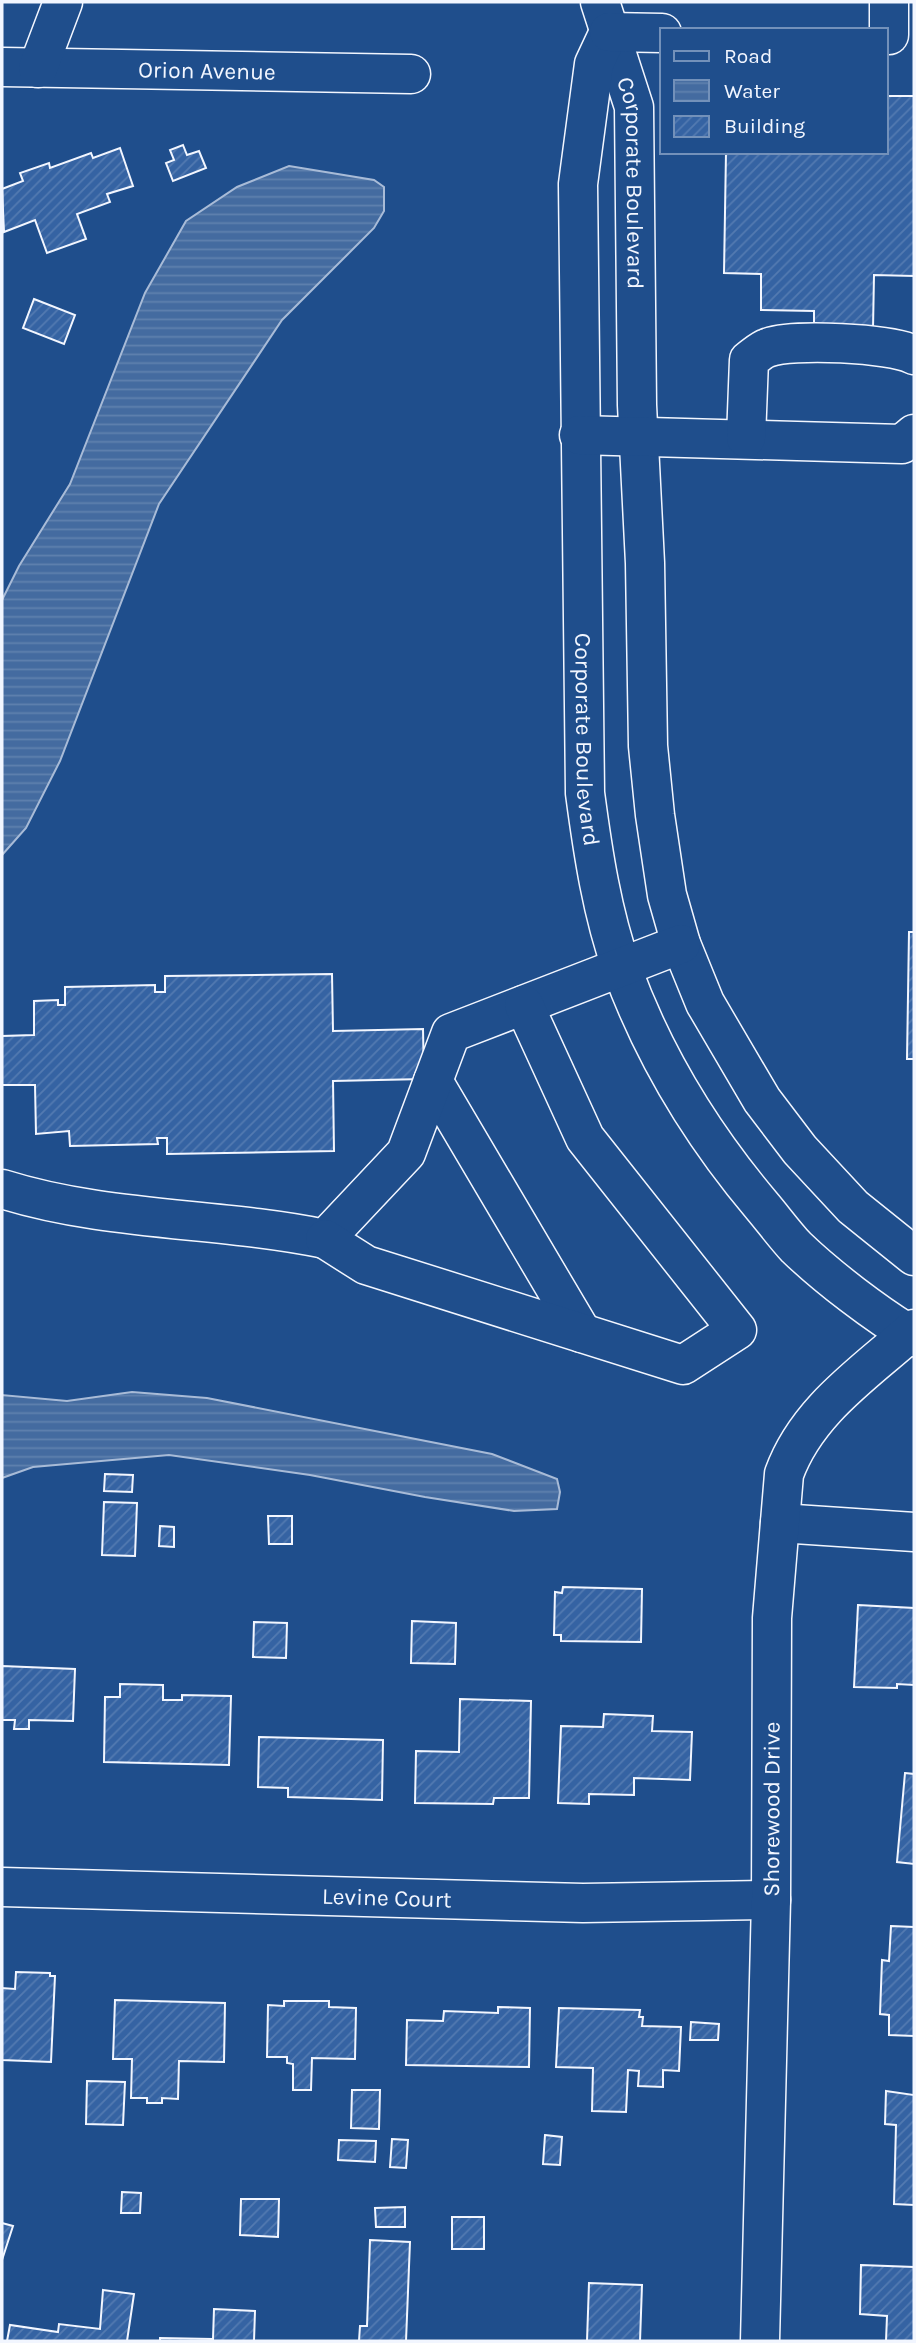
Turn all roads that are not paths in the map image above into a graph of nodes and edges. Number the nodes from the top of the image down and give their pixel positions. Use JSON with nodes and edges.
{"nodes":[{"id":1,"x":63,"y":2,"type":"edge"},
{"id":2,"x":605,"y":17,"type":"edge"},
{"id":3,"x":660,"y":32,"type":"edge"},
{"id":4,"x":20,"y":68,"type":"edge"},
{"id":5,"x":411,"y":74,"type":"dead end"},
{"id":6,"x":914,"y":355,"type":"edge"},
{"id":7,"x":914,"y":434,"type":"edge"},
{"id":8,"x":579,"y":435,"type":"junction"},
{"id":9,"x":638,"y":435,"type":"junction"},
{"id":10,"x":746,"y":438,"type":"junction"},
{"id":11,"x":681,"y":944,"type":"junction"},
{"id":12,"x":621,"y":968,"type":"junction"},
{"id":13,"x":524,"y":1005,"type":"junction"},
{"id":14,"x":433,"y":1081,"type":"junction"},
{"id":15,"x":2,"y":1189,"type":"edge"},
{"id":16,"x":325,"y":1239,"type":"junction"},
{"id":17,"x":914,"y":1256,"type":"edge"},
{"id":18,"x":582,"y":1333,"type":"junction"},
{"id":19,"x":912,"y":1333,"type":"edge"},
{"id":20,"x":780,"y":1523,"type":"junction"},
{"id":21,"x":914,"y":1532,"type":"edge"},
{"id":22,"x":2,"y":1887,"type":"edge"},
{"id":23,"x":771,"y":1899,"type":"junction"},
{"id":24,"x":760,"y":2341,"type":"edge"}],
"edges":[{"from":1,"to":4,"type":"street"},
{"from":2,"to":3,"type":"street"},
{"from":2,"to":8,"type":"street","name":"Corporate Boulevard"},
{"from":2,"to":9,"type":"street","name":"Corporate Boulevard"},
{"from":4,"to":5,"type":"street","name":"Orion Avenue"},
{"from":6,"to":10,"type":"street"},
{"from":7,"to":10,"type":"street"},
{"from":8,"to":9,"type":"street"},
{"from":8,"to":12,"type":"street","name":"Corporate Boulevard"},
{"from":9,"to":10,"type":"street"},
{"from":9,"to":11,"type":"street","name":"Corporate Boulevard"},
{"from":11,"to":12,"type":"street"},
{"from":11,"to":17,"type":"street","name":"Corporate Boulevard"},
{"from":12,"to":13,"type":"street"},
{"from":12,"to":19,"type":"street","name":"Corporate Boulevard"},
{"from":13,"to":14,"type":"street"},
{"from":13,"to":18,"type":"street"},
{"from":14,"to":16,"type":"street"},
{"from":14,"to":18,"type":"street"},
{"from":15,"to":16,"type":"street"},
{"from":16,"to":18,"type":"street"},
{"from":19,"to":20,"type":"street","name":"Shorewood Drive"},
{"from":20,"to":21,"type":"street"},
{"from":20,"to":23,"type":"street","name":"Shorewood Drive"},
{"from":22,"to":23,"type":"street","name":"Levine Court"},
{"from":23,"to":24,"type":"street","name":"Shorewood Drive"}]}
